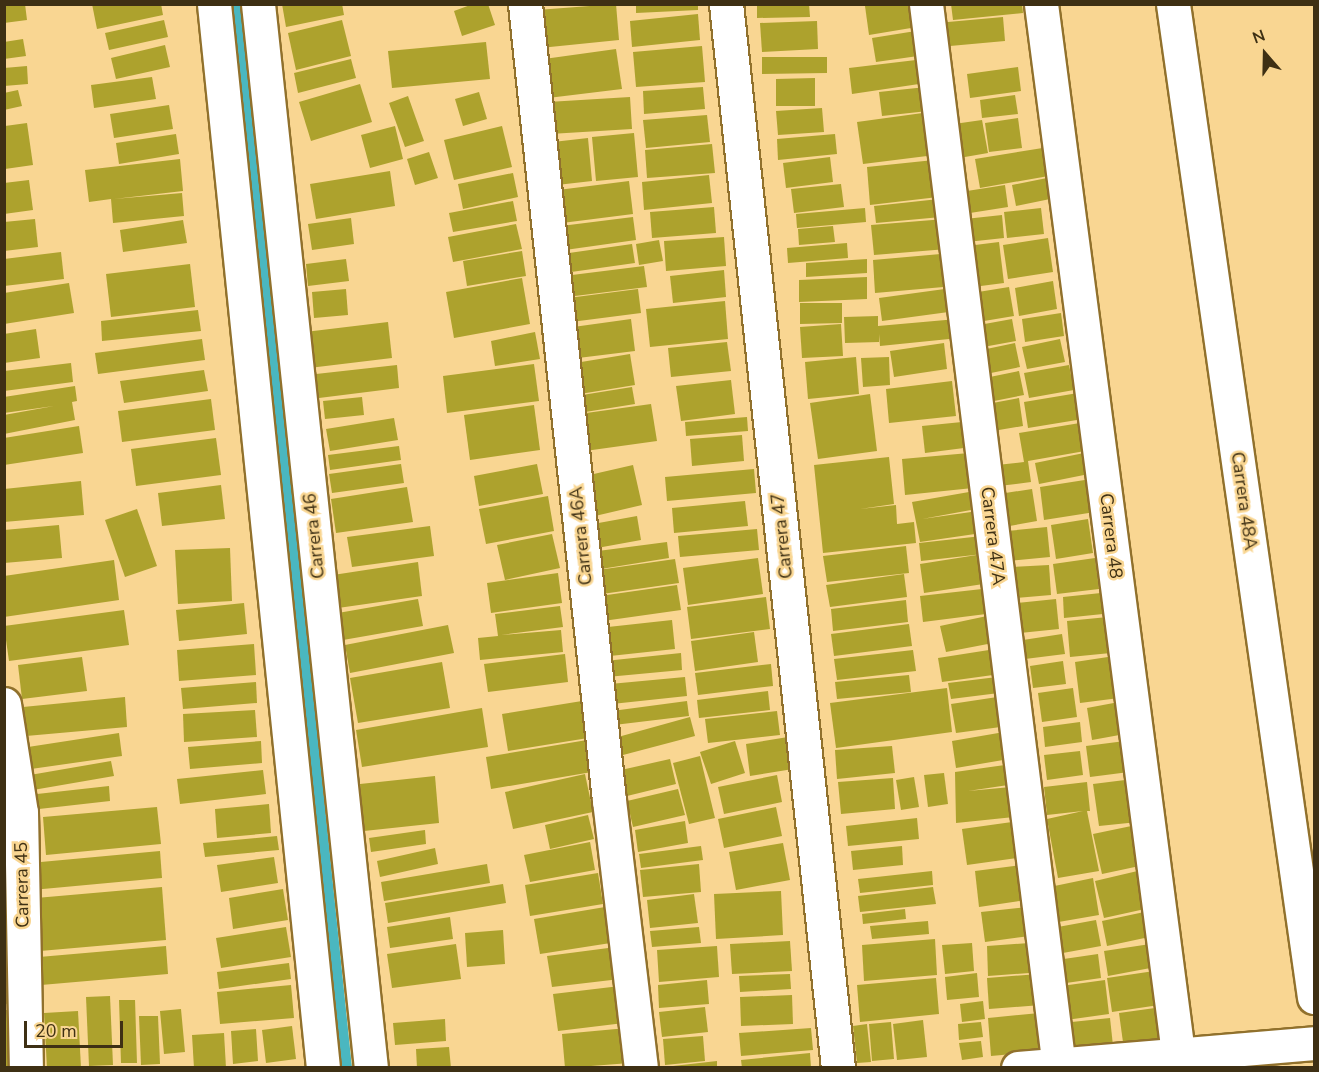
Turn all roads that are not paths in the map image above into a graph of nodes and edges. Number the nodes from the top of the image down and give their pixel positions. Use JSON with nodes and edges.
{"nodes":[{"id":1,"x":214,"y":4,"type":"edge"},
{"id":2,"x":258,"y":4,"type":"edge"},
{"id":3,"x":525,"y":4,"type":"edge"},
{"id":4,"x":726,"y":4,"type":"edge"},
{"id":5,"x":926,"y":4,"type":"edge"},
{"id":6,"x":1041,"y":4,"type":"edge"},
{"id":7,"x":1173,"y":4,"type":"edge"},
{"id":8,"x":4,"y":704,"type":"edge"},
{"id":9,"x":1314,"y":998,"type":"edge"},
{"id":10,"x":1314,"y":1043,"type":"edge"},
{"id":11,"x":1179,"y":1061,"type":"edge"},
{"id":12,"x":1059,"y":1066,"type":"edge"},
{"id":13,"x":26,"y":1068,"type":"edge"},
{"id":14,"x":323,"y":1068,"type":"edge"},
{"id":15,"x":371,"y":1068,"type":"edge"},
{"id":16,"x":641,"y":1068,"type":"edge"},
{"id":17,"x":838,"y":1068,"type":"edge"},
{"id":18,"x":1018,"y":1068,"type":"edge"}],
"edges":[{"from":1,"to":14,"type":"street"},
{"from":2,"to":15,"type":"street","name":"Carrera 46"},
{"from":3,"to":16,"type":"street","name":"Carrera 46A"},
{"from":4,"to":17,"type":"street","name":"Carrera 47"},
{"from":5,"to":12,"type":"street","name":"Carrera 47A"},
{"from":6,"to":11,"type":"street","name":"Carrera 48"},
{"from":7,"to":9,"type":"street","name":"Carrera 48A"},
{"from":8,"to":13,"type":"street","name":"Carrera 45"},
{"from":10,"to":11,"type":"street"},
{"from":11,"to":12,"type":"street"},
{"from":12,"to":18,"type":"street"}]}
